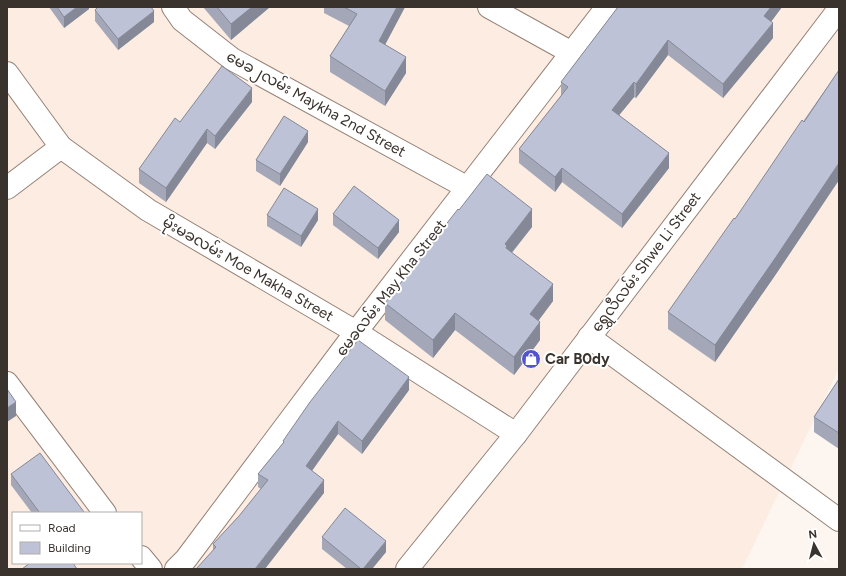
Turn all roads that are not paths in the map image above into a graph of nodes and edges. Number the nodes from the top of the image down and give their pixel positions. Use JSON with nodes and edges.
{"nodes":[{"id":1,"x":173,"y":7,"type":"edge"},
{"id":2,"x":489,"y":7,"type":"edge"},
{"id":3,"x":607,"y":7,"type":"edge"},
{"id":4,"x":839,"y":9,"type":"edge"},
{"id":5,"x":572,"y":53,"type":"junction"},
{"id":6,"x":7,"y":73,"type":"edge"},
{"id":7,"x":61,"y":147,"type":"junction"},
{"id":8,"x":7,"y":188,"type":"edge"},
{"id":9,"x":468,"y":188,"type":"junction"},
{"id":10,"x":356,"y":332,"type":"junction"},
{"id":11,"x":589,"y":337,"type":"junction"},
{"id":12,"x":7,"y":383,"type":"edge"},
{"id":13,"x":516,"y":434,"type":"junction"},
{"id":14,"x":104,"y":512,"type":"edge"},
{"id":15,"x":839,"y":520,"type":"edge"},
{"id":16,"x":142,"y":558,"type":"edge"},
{"id":17,"x":151,"y":569,"type":"edge"},
{"id":18,"x":176,"y":569,"type":"edge"},
{"id":19,"x":406,"y":569,"type":"edge"}],
"edges":[{"from":1,"to":9,"type":"street","name":"မေခ၂လမ်း Maykha 2nd Street"},
{"from":2,"to":5,"type":"street"},
{"from":3,"to":5,"type":"street","name":"မေခလမ်း May Kha Street"},
{"from":4,"to":11,"type":"street","name":"ရွှေလီလမ်း Shwe Li Street"},
{"from":5,"to":9,"type":"street","name":"မေခလမ်း May Kha Street"},
{"from":6,"to":7,"type":"street","name":"မိုးမခလမ်း Moe Makha Street"},
{"from":7,"to":8,"type":"street"},
{"from":7,"to":10,"type":"street","name":"မိုးမခလမ်း Moe Makha Street"},
{"from":9,"to":10,"type":"street","name":"မေခလမ်း May Kha Street"},
{"from":10,"to":13,"type":"street","name":"မိုးမခလမ်း Moe Makha Street"},
{"from":10,"to":18,"type":"street","name":"မေခလမ်း May Kha Street"},
{"from":11,"to":13,"type":"street","name":"ရွှေလီလမ်း Shwe Li Street"},
{"from":11,"to":15,"type":"street"},
{"from":12,"to":14,"type":"street"},
{"from":13,"to":19,"type":"street","name":"ရွှေလီလမ်း Shwe Li Street"},
{"from":16,"to":17,"type":"street"}]}
